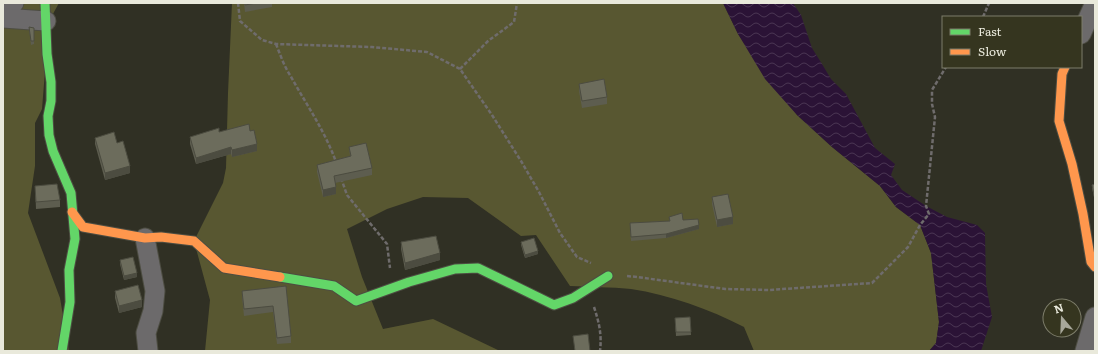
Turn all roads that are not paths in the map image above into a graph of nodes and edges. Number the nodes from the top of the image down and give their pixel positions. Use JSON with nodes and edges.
{"nodes":[{"id":1,"x":14,"y":3,"type":"edge"},
{"id":2,"x":1095,"y":4,"type":"edge"},
{"id":3,"x":45,"y":12,"type":"edge"},
{"id":4,"x":3,"y":13,"type":"edge"},
{"id":5,"x":3,"y":18,"type":"edge"},
{"id":6,"x":1082,"y":32,"type":"edge"},
{"id":7,"x":1065,"y":68,"type":"edge"},
{"id":8,"x":72,"y":212,"type":"junction"},
{"id":9,"x":145,"y":238,"type":"junction"},
{"id":10,"x":1095,"y":267,"type":"edge"},
{"id":11,"x":608,"y":276,"type":"road end"},
{"id":12,"x":1095,"y":317,"type":"edge"},
{"id":13,"x":62,"y":351,"type":"edge"},
{"id":14,"x":148,"y":351,"type":"edge"},
{"id":15,"x":1085,"y":351,"type":"edge"}],
"edges":[{"from":1,"to":4,"type":"street"},
{"from":2,"to":6,"type":"street"},
{"from":3,"to":5,"type":"street"},
{"from":3,"to":8,"type":"street"},
{"from":7,"to":10,"type":"street"},
{"from":8,"to":9,"type":"street"},
{"from":8,"to":13,"type":"street"},
{"from":9,"to":11,"type":"street"},
{"from":9,"to":14,"type":"street"},
{"from":12,"to":15,"type":"street"}]}
